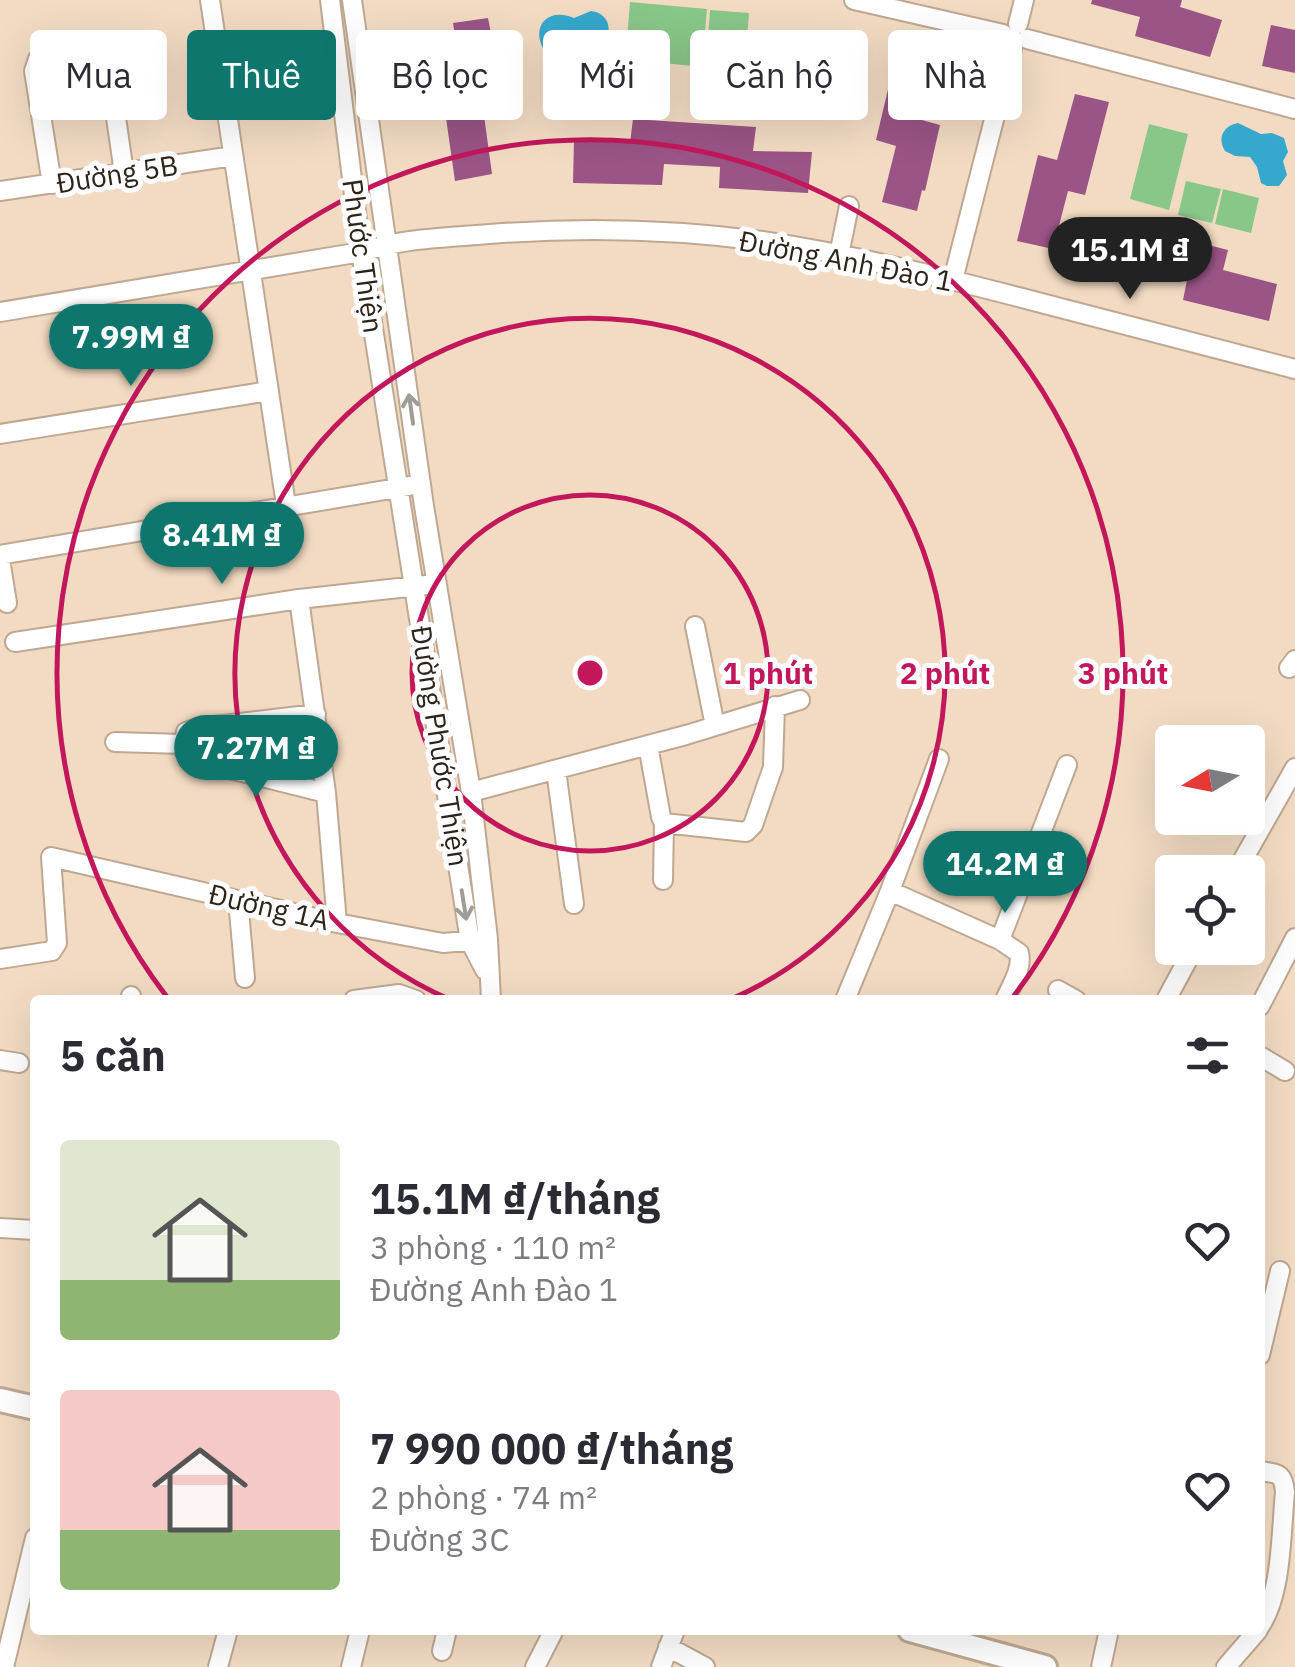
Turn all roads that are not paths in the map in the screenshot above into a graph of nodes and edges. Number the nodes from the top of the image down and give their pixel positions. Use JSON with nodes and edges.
{"nodes":[{"id":1,"x":210,"y":0,"type":"edge"},
{"id":2,"x":330,"y":0,"type":"edge"},
{"id":3,"x":352,"y":0,"type":"edge"},
{"id":4,"x":854,"y":0,"type":"edge"},
{"id":5,"x":1024,"y":0,"type":"edge"},
{"id":6,"x":988,"y":30,"type":"edge"},
{"id":7,"x":1016,"y":30,"type":"edge"},
{"id":8,"x":1022,"y":38,"type":"edge"},
{"id":9,"x":1295,"y":109,"type":"edge"},
{"id":10,"x":994,"y":120,"type":"edge"},
{"id":11,"x":233,"y":156,"type":"junction"},
{"id":12,"x":124,"y":173,"type":"junction"},
{"id":13,"x":52,"y":184,"type":"junction"},
{"id":14,"x":0,"y":191,"type":"edge"},
{"id":15,"x":849,"y":206,"type":"dead end"},
{"id":16,"x":388,"y":242,"type":"junction"},
{"id":17,"x":361,"y":252,"type":"junction"},
{"id":18,"x":839,"y":255,"type":"junction"},
{"id":19,"x":251,"y":270,"type":"junction"},
{"id":20,"x":953,"y":280,"type":"junction"},
{"id":21,"x":0,"y":312,"type":"edge"},
{"id":22,"x":1295,"y":369,"type":"edge"},
{"id":23,"x":269,"y":391,"type":"junction"},
{"id":24,"x":0,"y":434,"type":"edge"},
{"id":25,"x":422,"y":484,"type":"junction"},
{"id":26,"x":398,"y":487,"type":"junction"},
{"id":27,"x":286,"y":505,"type":"junction"},
{"id":28,"x":424,"y":506,"type":"joint"},
{"id":29,"x":403,"y":510,"type":"joint"},
{"id":30,"x":1,"y":562,"type":"edge"},
{"id":31,"x":436,"y":583,"type":"junction"},
{"id":32,"x":415,"y":586,"type":"junction"},
{"id":33,"x":299,"y":599,"type":"junction"},
{"id":34,"x":7,"y":603,"type":"dead end"},
{"id":35,"x":695,"y":626,"type":"dead end"},
{"id":36,"x":15,"y":642,"type":"dead end"},
{"id":37,"x":800,"y":700,"type":"dead end"},
{"id":38,"x":775,"y":706,"type":"junction"},
{"id":39,"x":316,"y":714,"type":"junction"},
{"id":40,"x":714,"y":726,"type":"junction"},
{"id":41,"x":114,"y":742,"type":"dead end"},
{"id":42,"x":184,"y":744,"type":"junction"},
{"id":43,"x":648,"y":745,"type":"junction"},
{"id":44,"x":939,"y":759,"type":"dead end"},
{"id":45,"x":1067,"y":765,"type":"dead end"},
{"id":46,"x":1295,"y":768,"type":"edge"},
{"id":47,"x":556,"y":770,"type":"junction"},
{"id":48,"x":471,"y":792,"type":"junction"},
{"id":49,"x":326,"y":793,"type":"junction"},
{"id":50,"x":664,"y":823,"type":"junction"},
{"id":51,"x":1246,"y":855,"type":"edge"},
{"id":52,"x":664,"y":880,"type":"dead end"},
{"id":53,"x":890,"y":891,"type":"junction"},
{"id":54,"x":238,"y":900,"type":"junction"},
{"id":55,"x":574,"y":904,"type":"dead end"},
{"id":56,"x":337,"y":923,"type":"junction"},
{"id":57,"x":1295,"y":938,"type":"edge"},
{"id":58,"x":479,"y":940,"type":"junction"},
{"id":59,"x":1000,"y":940,"type":"junction"},
{"id":60,"x":0,"y":958,"type":"edge"},
{"id":61,"x":1185,"y":965,"type":"edge"},
{"id":62,"x":245,"y":978,"type":"dead end"},
{"id":63,"x":1058,"y":990,"type":"dead end"},
{"id":64,"x":491,"y":995,"type":"edge"},
{"id":65,"x":847,"y":995,"type":"edge"},
{"id":66,"x":1007,"y":995,"type":"edge"},
{"id":67,"x":1067,"y":995,"type":"edge"},
{"id":68,"x":1169,"y":995,"type":"edge"},
{"id":69,"x":1265,"y":996,"type":"edge"},
{"id":70,"x":1265,"y":1059,"type":"edge"},
{"id":71,"x":1286,"y":1071,"type":"dead end"},
{"id":72,"x":0,"y":1228,"type":"edge"},
{"id":73,"x":30,"y":1230,"type":"edge"},
{"id":74,"x":1280,"y":1271,"type":"dead end"},
{"id":75,"x":1265,"y":1334,"type":"edge"},
{"id":76,"x":0,"y":1400,"type":"edge"},
{"id":77,"x":30,"y":1407,"type":"edge"},
{"id":78,"x":1265,"y":1472,"type":"edge"},
{"id":79,"x":1290,"y":1478,"type":"edge"},
{"id":80,"x":30,"y":1559,"type":"edge"},
{"id":81,"x":1265,"y":1616,"type":"edge"},
{"id":82,"x":227,"y":1635,"type":"edge"},
{"id":83,"x":359,"y":1635,"type":"edge"},
{"id":84,"x":446,"y":1635,"type":"edge"},
{"id":85,"x":552,"y":1635,"type":"edge"},
{"id":86,"x":928,"y":1635,"type":"edge"},
{"id":87,"x":1107,"y":1635,"type":"edge"},
{"id":88,"x":1253,"y":1635,"type":"edge"},
{"id":89,"x":672,"y":1639,"type":"edge"},
{"id":90,"x":442,"y":1651,"type":"dead end"},
{"id":91,"x":999,"y":1661,"type":"edge"},
{"id":92,"x":4,"y":1667,"type":"edge"},
{"id":93,"x":218,"y":1667,"type":"edge"},
{"id":94,"x":351,"y":1667,"type":"edge"},
{"id":95,"x":536,"y":1667,"type":"edge"},
{"id":96,"x":661,"y":1667,"type":"edge"},
{"id":97,"x":705,"y":1667,"type":"edge"},
{"id":98,"x":1044,"y":1667,"type":"edge"},
{"id":99,"x":1101,"y":1667,"type":"edge"},
{"id":100,"x":1226,"y":1667,"type":"edge"}],
"edges":[{"from":1,"to":11,"type":"street"},
{"from":2,"to":17,"type":"street","name":"Phước Thiện"},
{"from":3,"to":16,"type":"street","name":"Phước Thiện"},
{"from":4,"to":6,"type":"street"},
{"from":5,"to":7,"type":"street"},
{"from":8,"to":9,"type":"street"},
{"from":10,"to":20,"type":"street"},
{"from":11,"to":12,"type":"street","name":"Đường 5B"},
{"from":11,"to":19,"type":"street"},
{"from":12,"to":13,"type":"street","name":"Đường 5B"},
{"from":12,"to":13,"type":"street"},
{"from":13,"to":14,"type":"street","name":"Đường 5B"},
{"from":15,"to":18,"type":"street"},
{"from":16,"to":17,"type":"street","name":"Đường Anh Đào 1"},
{"from":16,"to":18,"type":"street","name":"Đường Anh Đào 1"},
{"from":25,"to":16,"type":"street","name":"Phước Thiện","one_way":true},
{"from":17,"to":19,"type":"street","name":"Đường Anh Đào 1"},
{"from":17,"to":26,"type":"street","name":"Phước Thiện"},
{"from":18,"to":20,"type":"street","name":"Đường Anh Đào 1"},
{"from":19,"to":21,"type":"street","name":"Đường Anh Đào 1"},
{"from":19,"to":23,"type":"street"},
{"from":20,"to":22,"type":"street","name":"Đường Anh Đào 1"},
{"from":23,"to":24,"type":"street"},
{"from":23,"to":27,"type":"street"},
{"from":25,"to":26,"type":"street"},
{"from":25,"to":28,"type":"street","name":"Phước Thiện"},
{"from":26,"to":27,"type":"street"},
{"from":26,"to":29,"type":"street","name":"Phước Thiện"},
{"from":27,"to":30,"type":"street"},
{"from":28,"to":31,"type":"street","name":"Đường Phước Thiện"},
{"from":29,"to":32,"type":"street","name":"Đường Phước Thiện"},
{"from":30,"to":34,"type":"street"},
{"from":31,"to":32,"type":"street"},
{"from":31,"to":48,"type":"street","name":"Đường Phước Thiện"},
{"from":32,"to":33,"type":"street"},
{"from":32,"to":58,"type":"street","name":"Đường Phước Thiện","one_way":true},
{"from":33,"to":36,"type":"street"},
{"from":33,"to":39,"type":"street"},
{"from":35,"to":40,"type":"street"},
{"from":37,"to":38,"type":"street"},
{"from":38,"to":40,"type":"street"},
{"from":38,"to":50,"type":"street"},
{"from":39,"to":42,"type":"street"},
{"from":39,"to":49,"type":"street"},
{"from":40,"to":43,"type":"street"},
{"from":41,"to":42,"type":"street"},
{"from":42,"to":49,"type":"street"},
{"from":43,"to":47,"type":"street"},
{"from":43,"to":50,"type":"street"},
{"from":44,"to":53,"type":"street"},
{"from":45,"to":59,"type":"street"},
{"from":46,"to":51,"type":"street"},
{"from":47,"to":48,"type":"street"},
{"from":47,"to":55,"type":"street"},
{"from":48,"to":58,"type":"street","name":"Đường Phước Thiện"},
{"from":49,"to":56,"type":"street"},
{"from":50,"to":52,"type":"street"},
{"from":53,"to":59,"type":"street"},
{"from":53,"to":65,"type":"street"},
{"from":54,"to":56,"type":"street","name":"Đường 1A"},
{"from":54,"to":60,"type":"street","name":"Đường 1A"},
{"from":54,"to":62,"type":"street"},
{"from":56,"to":58,"type":"street","name":"Đường 1A"},
{"from":57,"to":69,"type":"street"},
{"from":58,"to":64,"type":"street","name":"Đường Phước Thiện"},
{"from":59,"to":66,"type":"street"},
{"from":61,"to":68,"type":"street"},
{"from":63,"to":67,"type":"street"},
{"from":70,"to":71,"type":"street"},
{"from":72,"to":73,"type":"street"},
{"from":74,"to":75,"type":"street"},
{"from":76,"to":77,"type":"main road"},
{"from":78,"to":79,"type":"street"},
{"from":79,"to":81,"type":"street"},
{"from":80,"to":92,"type":"street"},
{"from":82,"to":93,"type":"street"},
{"from":83,"to":94,"type":"street"},
{"from":84,"to":90,"type":"street"},
{"from":85,"to":95,"type":"street"},
{"from":86,"to":91,"type":"main road"},
{"from":87,"to":99,"type":"street"},
{"from":88,"to":100,"type":"street"},
{"from":89,"to":96,"type":"street"},
{"from":89,"to":97,"type":"street"},
{"from":91,"to":98,"type":"main road"}]}
